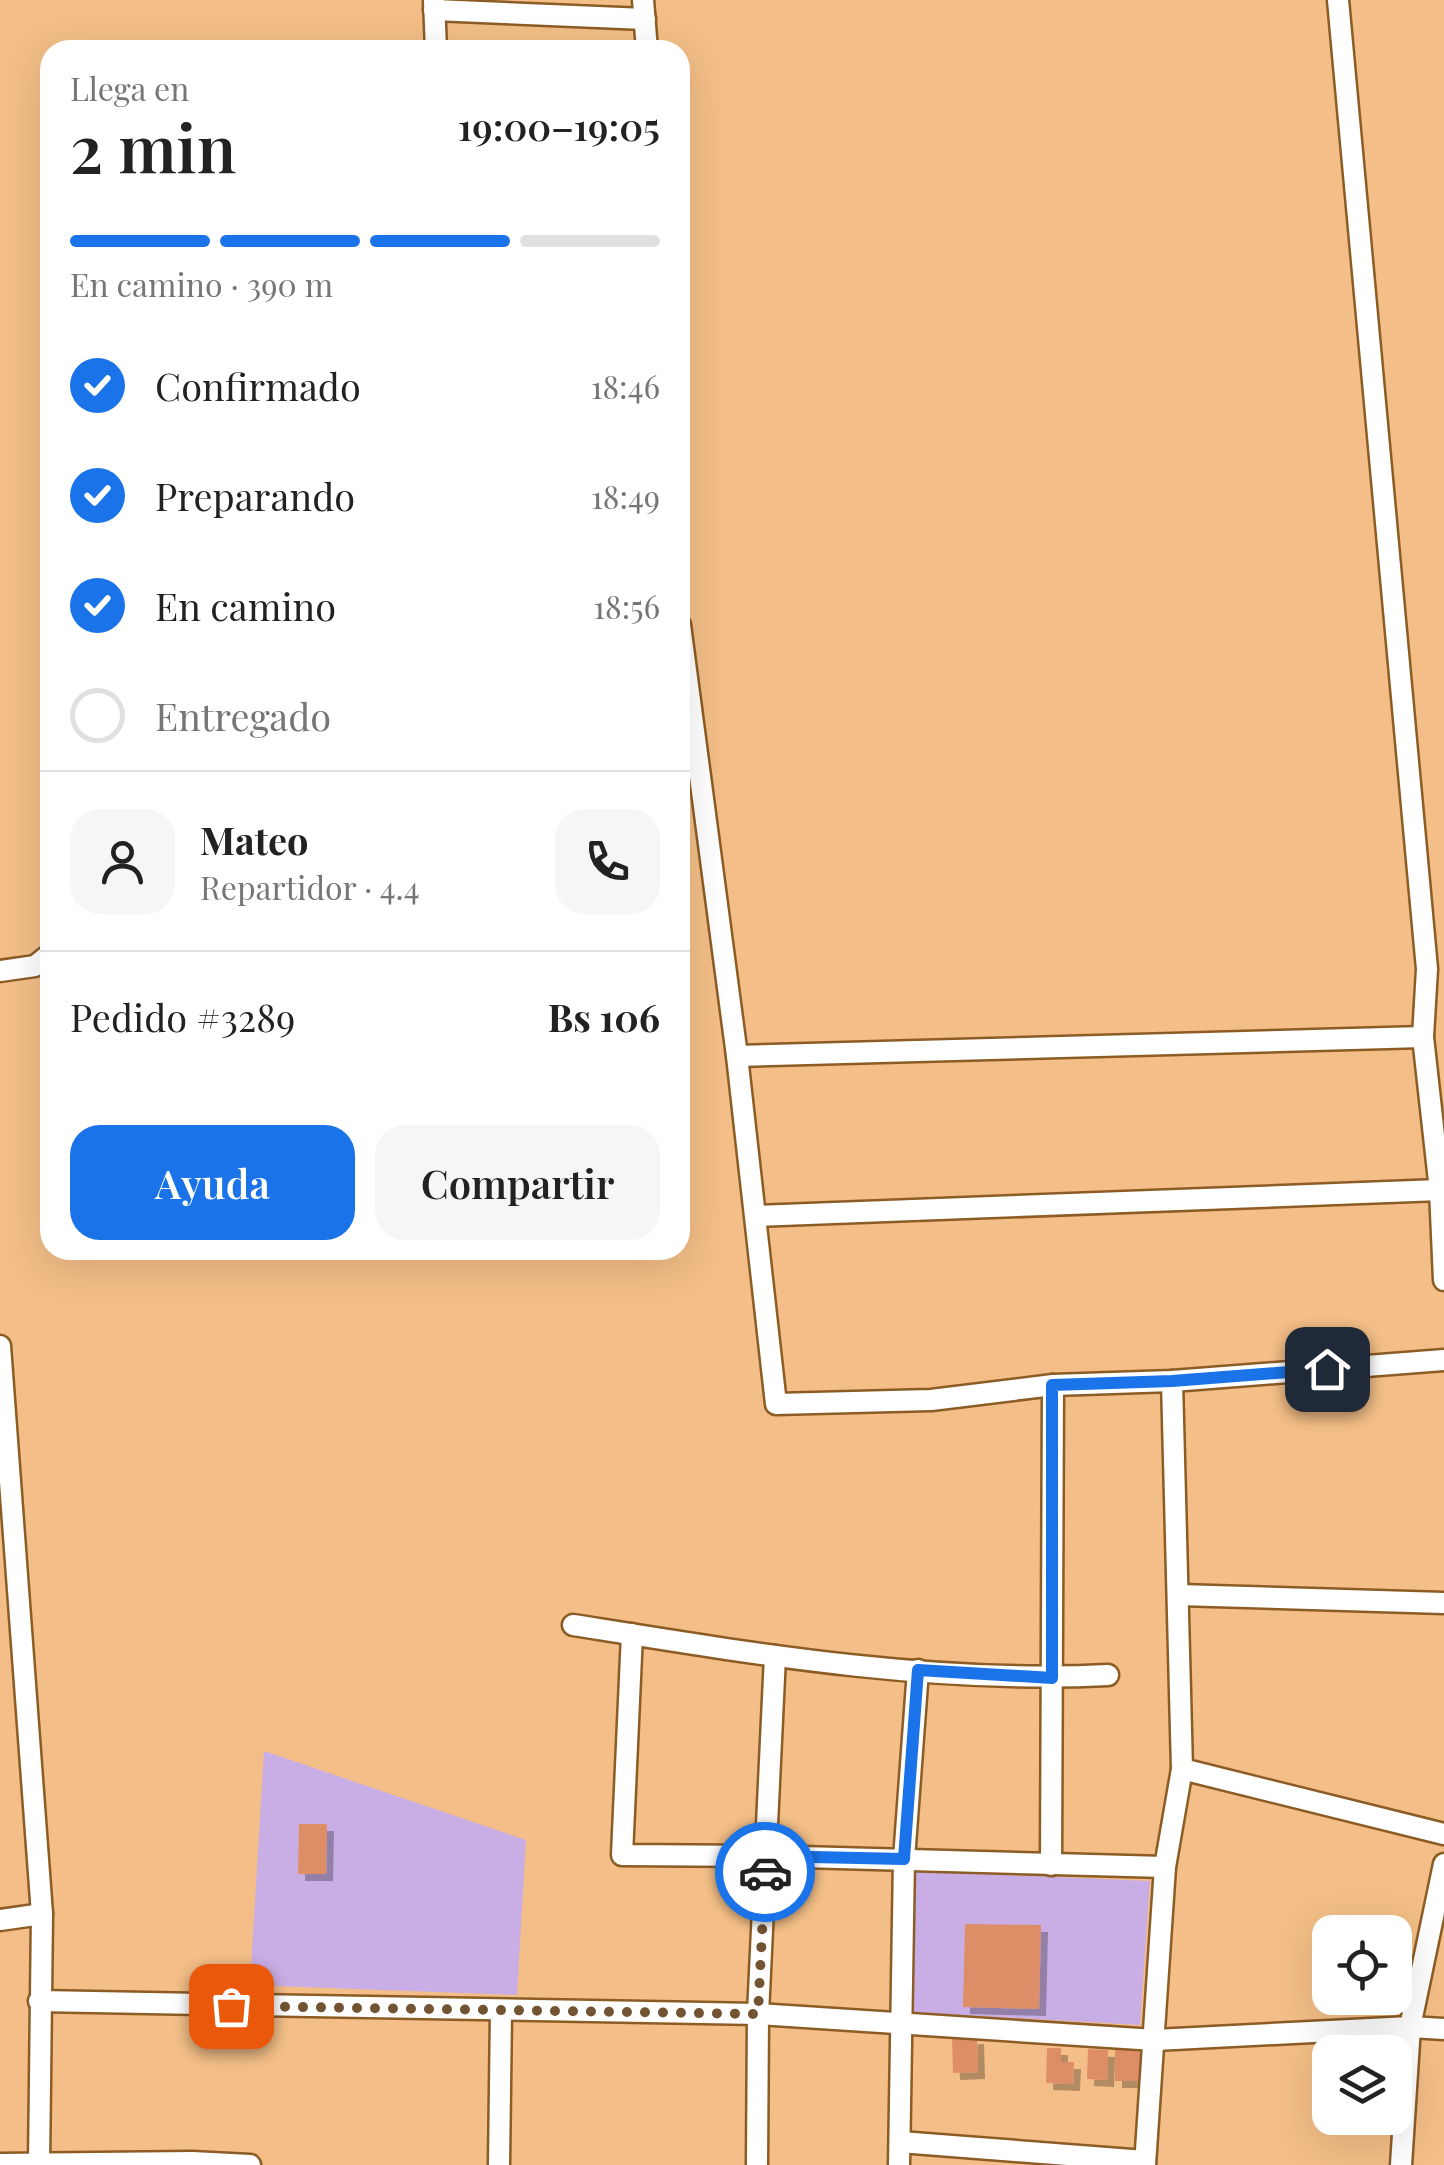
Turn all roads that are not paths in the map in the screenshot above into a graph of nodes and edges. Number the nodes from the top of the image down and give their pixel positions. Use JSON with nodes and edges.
{"nodes":[{"id":1,"x":1338,"y":0,"type":"edge"},
{"id":2,"x":434,"y":5,"type":"edge"},
{"id":3,"x":644,"y":10,"type":"edge"},
{"id":4,"x":436,"y":40,"type":"edge"},
{"id":5,"x":646,"y":40,"type":"edge"},
{"id":6,"x":690,"y":701,"type":"edge"},
{"id":7,"x":40,"y":962,"type":"edge"},
{"id":8,"x":0,"y":972,"type":"edge"},
{"id":9,"x":1422,"y":1037,"type":"junction"},
{"id":10,"x":737,"y":1056,"type":"junction"},
{"id":11,"x":1440,"y":1190,"type":"junction"},
{"id":12,"x":756,"y":1216,"type":"junction"},
{"id":13,"x":1444,"y":1280,"type":"edge"},
{"id":14,"x":0,"y":1346,"type":"edge"},
{"id":15,"x":1444,"y":1360,"type":"edge"},
{"id":16,"x":1172,"y":1381,"type":"junction"},
{"id":17,"x":1052,"y":1385,"type":"junction"},
{"id":18,"x":1179,"y":1595,"type":"junction"},
{"id":19,"x":1444,"y":1603,"type":"edge"},
{"id":20,"x":573,"y":1625,"type":"dead end"},
{"id":21,"x":632,"y":1634,"type":"junction"},
{"id":22,"x":776,"y":1656,"type":"junction"},
{"id":23,"x":918,"y":1670,"type":"junction"},
{"id":24,"x":1108,"y":1675,"type":"dead end"},
{"id":25,"x":1052,"y":1678,"type":"junction"},
{"id":26,"x":1182,"y":1769,"type":"junction"},
{"id":27,"x":1444,"y":1834,"type":"edge"},
{"id":28,"x":766,"y":1856,"type":"junction"},
{"id":29,"x":904,"y":1859,"type":"junction"},
{"id":30,"x":1444,"y":1864,"type":"edge"},
{"id":31,"x":1052,"y":1865,"type":"junction"},
{"id":32,"x":1165,"y":1867,"type":"junction"},
{"id":33,"x":42,"y":1914,"type":"junction"},
{"id":34,"x":0,"y":1920,"type":"edge"},
{"id":35,"x":39,"y":2001,"type":"junction"},
{"id":36,"x":501,"y":2011,"type":"junction"},
{"id":37,"x":758,"y":2014,"type":"junction"},
{"id":38,"x":901,"y":2022,"type":"junction"},
{"id":39,"x":1410,"y":2028,"type":"junction"},
{"id":40,"x":1444,"y":2029,"type":"edge"},
{"id":41,"x":1155,"y":2040,"type":"junction"},
{"id":42,"x":900,"y":2142,"type":"junction"},
{"id":43,"x":192,"y":2163,"type":"edge"},
{"id":44,"x":1145,"y":2163,"type":"edge"},
{"id":45,"x":0,"y":2164,"type":"edge"},
{"id":46,"x":39,"y":2164,"type":"edge"},
{"id":47,"x":250,"y":2165,"type":"edge"},
{"id":48,"x":499,"y":2165,"type":"edge"},
{"id":49,"x":757,"y":2165,"type":"edge"},
{"id":50,"x":900,"y":2165,"type":"edge"},
{"id":51,"x":1402,"y":2165,"type":"edge"}],
"edges":[{"from":1,"to":9,"type":"street"},
{"from":2,"to":3,"type":"street"},
{"from":2,"to":4,"type":"street"},
{"from":3,"to":5,"type":"street"},
{"from":6,"to":10,"type":"street"},
{"from":7,"to":8,"type":"street"},
{"from":9,"to":10,"type":"street"},
{"from":9,"to":11,"type":"street"},
{"from":10,"to":12,"type":"street"},
{"from":11,"to":12,"type":"street"},
{"from":11,"to":13,"type":"street"},
{"from":12,"to":17,"type":"street"},
{"from":14,"to":33,"type":"street"},
{"from":15,"to":16,"type":"street"},
{"from":16,"to":17,"type":"street"},
{"from":16,"to":18,"type":"street"},
{"from":17,"to":25,"type":"street"},
{"from":18,"to":19,"type":"street"},
{"from":18,"to":26,"type":"street"},
{"from":20,"to":21,"type":"street"},
{"from":21,"to":22,"type":"street"},
{"from":21,"to":28,"type":"street"},
{"from":22,"to":23,"type":"street"},
{"from":22,"to":28,"type":"street"},
{"from":23,"to":25,"type":"street"},
{"from":23,"to":29,"type":"street"},
{"from":24,"to":25,"type":"street"},
{"from":25,"to":31,"type":"street"},
{"from":26,"to":27,"type":"street"},
{"from":26,"to":32,"type":"street"},
{"from":28,"to":29,"type":"street"},
{"from":28,"to":37,"type":"street"},
{"from":29,"to":31,"type":"street"},
{"from":29,"to":38,"type":"street"},
{"from":30,"to":39,"type":"street"},
{"from":31,"to":32,"type":"street"},
{"from":32,"to":41,"type":"street"},
{"from":33,"to":34,"type":"street"},
{"from":33,"to":35,"type":"street"},
{"from":35,"to":36,"type":"street"},
{"from":35,"to":46,"type":"street"},
{"from":36,"to":37,"type":"street"},
{"from":36,"to":48,"type":"street"},
{"from":37,"to":38,"type":"street"},
{"from":37,"to":49,"type":"street"},
{"from":38,"to":41,"type":"street"},
{"from":38,"to":42,"type":"street"},
{"from":39,"to":40,"type":"street"},
{"from":39,"to":41,"type":"street"},
{"from":39,"to":51,"type":"street"},
{"from":41,"to":44,"type":"street"},
{"from":42,"to":44,"type":"street"},
{"from":42,"to":50,"type":"street"},
{"from":43,"to":46,"type":"street"},
{"from":43,"to":47,"type":"street"},
{"from":45,"to":46,"type":"street"}]}
